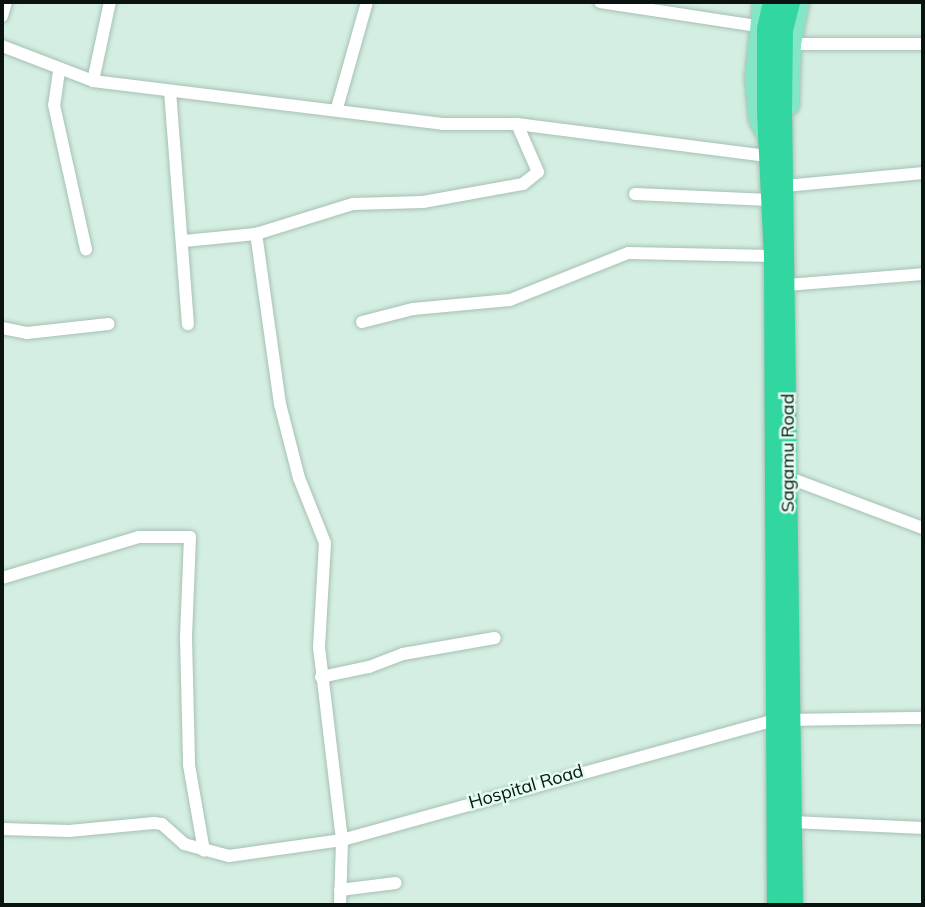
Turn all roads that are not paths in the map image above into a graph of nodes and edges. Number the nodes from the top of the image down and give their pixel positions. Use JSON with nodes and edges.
{"nodes":[{"id":1,"x":6,"y":2,"type":"edge"},
{"id":2,"x":110,"y":2,"type":"edge"},
{"id":3,"x":367,"y":2,"type":"edge"},
{"id":4,"x":600,"y":2,"type":"edge"},
{"id":5,"x":761,"y":2,"type":"edge"},
{"id":6,"x":772,"y":2,"type":"edge"},
{"id":7,"x":790,"y":2,"type":"edge"},
{"id":8,"x":801,"y":2,"type":"edge"},
{"id":9,"x":679,"y":8,"type":"edge"},
{"id":10,"x":2,"y":16,"type":"edge"},
{"id":11,"x":756,"y":26,"type":"junction"},
{"id":12,"x":793,"y":44,"type":"junction"},
{"id":13,"x":923,"y":44,"type":"edge"},
{"id":14,"x":2,"y":46,"type":"edge"},
{"id":15,"x":59,"y":71,"type":"junction"},
{"id":16,"x":93,"y":80,"type":"junction"},
{"id":17,"x":170,"y":91,"type":"junction"},
{"id":18,"x":337,"y":108,"type":"junction"},
{"id":19,"x":774,"y":111,"type":"junction"},
{"id":20,"x":517,"y":124,"type":"junction"},
{"id":21,"x":772,"y":143,"type":"junction"},
{"id":22,"x":923,"y":173,"type":"edge"},
{"id":23,"x":785,"y":186,"type":"junction"},
{"id":24,"x":635,"y":194,"type":"dead end"},
{"id":25,"x":769,"y":201,"type":"junction"},
{"id":26,"x":256,"y":234,"type":"junction"},
{"id":27,"x":184,"y":241,"type":"junction"},
{"id":28,"x":86,"y":249,"type":"dead end"},
{"id":29,"x":773,"y":256,"type":"junction"},
{"id":30,"x":923,"y":274,"type":"edge"},
{"id":31,"x":787,"y":285,"type":"junction"},
{"id":32,"x":362,"y":322,"type":"dead end"},
{"id":33,"x":109,"y":324,"type":"dead end"},
{"id":34,"x":188,"y":324,"type":"dead end"},
{"id":35,"x":2,"y":328,"type":"edge"},
{"id":36,"x":788,"y":477,"type":"junction"},
{"id":37,"x":923,"y":528,"type":"edge"},
{"id":38,"x":2,"y":578,"type":"edge"},
{"id":39,"x":495,"y":638,"type":"dead end"},
{"id":40,"x":321,"y":677,"type":"junction"},
{"id":41,"x":923,"y":718,"type":"edge"},
{"id":42,"x":782,"y":720,"type":"junction"},
{"id":43,"x":793,"y":822,"type":"junction"},
{"id":44,"x":923,"y":828,"type":"edge"},
{"id":45,"x":2,"y":829,"type":"edge"},
{"id":46,"x":342,"y":839,"type":"junction"},
{"id":47,"x":204,"y":851,"type":"junction"},
{"id":48,"x":396,"y":883,"type":"dead end"},
{"id":49,"x":340,"y":890,"type":"junction"},
{"id":50,"x":340,"y":905,"type":"edge"},
{"id":51,"x":776,"y":905,"type":"edge"},
{"id":52,"x":793,"y":905,"type":"edge"}],
"edges":[{"from":1,"to":10,"type":"street"},
{"from":2,"to":16,"type":"street"},
{"from":3,"to":18,"type":"street"},
{"from":4,"to":9,"type":"street"},
{"from":5,"to":11,"type":"main road"},
{"from":6,"to":19,"type":"highway","name":"Sagamu Road"},
{"from":7,"to":19,"type":"highway","name":"Sagamu Road"},
{"from":8,"to":12,"type":"main road"},
{"from":9,"to":11,"type":"street"},
{"from":11,"to":21,"type":"main road"},
{"from":12,"to":13,"type":"street"},
{"from":12,"to":21,"type":"main road"},
{"from":14,"to":15,"type":"street"},
{"from":15,"to":16,"type":"street"},
{"from":15,"to":28,"type":"street"},
{"from":16,"to":17,"type":"street"},
{"from":17,"to":18,"type":"street"},
{"from":17,"to":27,"type":"street"},
{"from":18,"to":20,"type":"street"},
{"from":19,"to":21,"type":"highway","name":"Sagamu Road"},
{"from":20,"to":21,"type":"street"},
{"from":20,"to":26,"type":"street"},
{"from":21,"to":23,"type":"highway","name":"Sagamu Road"},
{"from":21,"to":25,"type":"highway","name":"Sagamu Road"},
{"from":22,"to":23,"type":"street"},
{"from":23,"to":31,"type":"highway","name":"Sagamu Road"},
{"from":24,"to":25,"type":"street"},
{"from":25,"to":29,"type":"highway","name":"Sagamu Road"},
{"from":26,"to":27,"type":"street"},
{"from":26,"to":40,"type":"street"},
{"from":27,"to":34,"type":"street"},
{"from":29,"to":32,"type":"street"},
{"from":29,"to":42,"type":"highway","name":"Sagamu Road"},
{"from":30,"to":31,"type":"street"},
{"from":31,"to":36,"type":"highway","name":"Sagamu Road"},
{"from":33,"to":35,"type":"street"},
{"from":36,"to":37,"type":"street"},
{"from":36,"to":42,"type":"highway","name":"Sagamu Road"},
{"from":38,"to":47,"type":"street"},
{"from":39,"to":40,"type":"street"},
{"from":40,"to":46,"type":"street"},
{"from":41,"to":42,"type":"street","name":"Hospital Road"},
{"from":42,"to":43,"type":"highway","name":"Sagamu Road"},
{"from":42,"to":46,"type":"street","name":"Hospital Road"},
{"from":42,"to":51,"type":"highway","name":"Sagamu Road"},
{"from":43,"to":44,"type":"street"},
{"from":43,"to":52,"type":"highway","name":"Sagamu Road"},
{"from":45,"to":47,"type":"street"},
{"from":46,"to":47,"type":"street","name":"Hospital Road"},
{"from":46,"to":49,"type":"street"},
{"from":48,"to":49,"type":"street"},
{"from":49,"to":50,"type":"street"}]}
